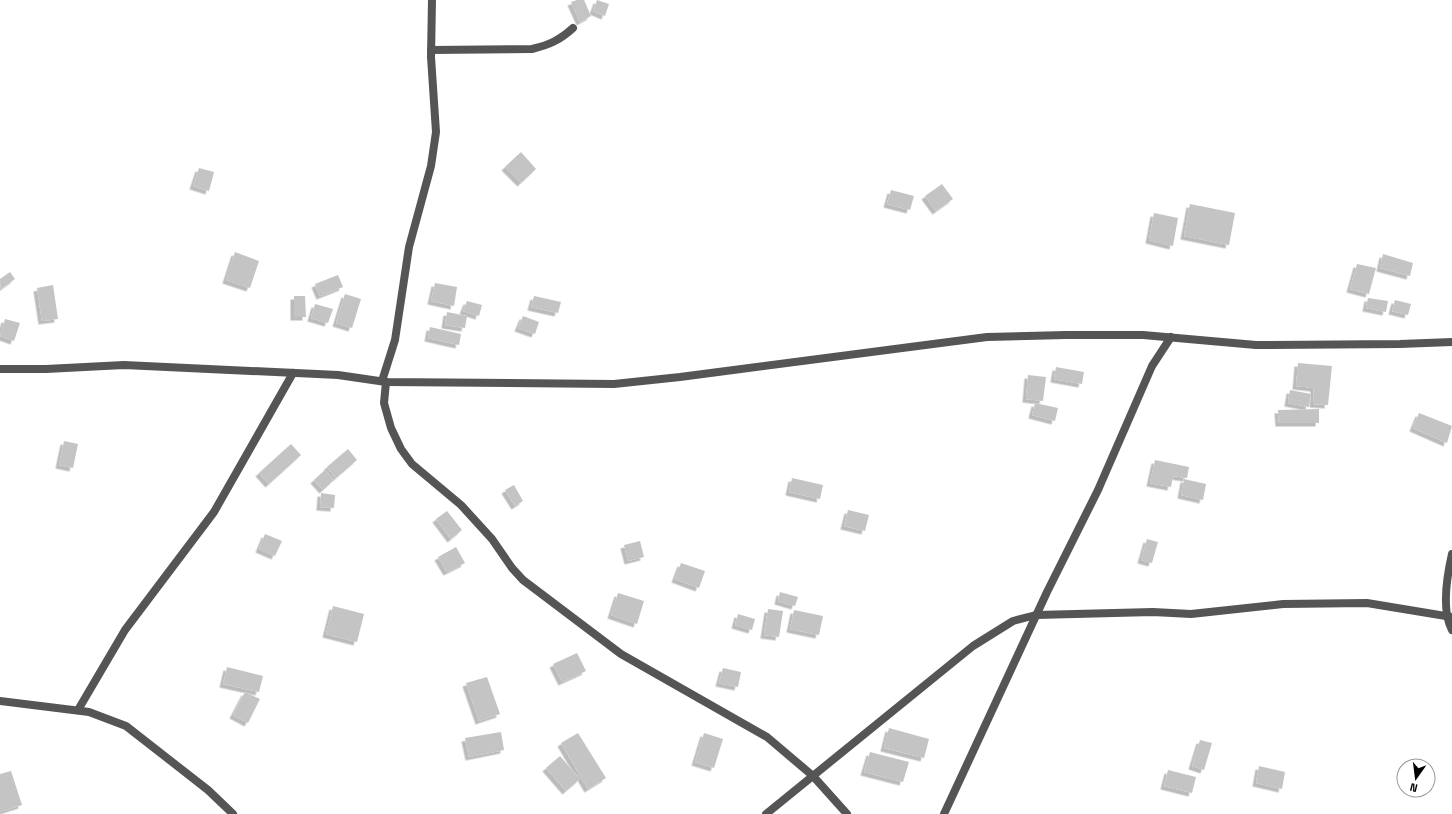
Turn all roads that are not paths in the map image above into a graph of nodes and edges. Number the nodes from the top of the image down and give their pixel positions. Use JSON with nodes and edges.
{"nodes":[{"id":1,"x":432,"y":0,"type":"edge"},
{"id":2,"x":573,"y":28,"type":"dead end"},
{"id":3,"x":431,"y":50,"type":"junction"},
{"id":4,"x":1171,"y":337,"type":"junction"},
{"id":5,"x":1452,"y":342,"type":"edge"},
{"id":6,"x":0,"y":369,"type":"edge"},
{"id":7,"x":293,"y":373,"type":"junction"},
{"id":8,"x":384,"y":381,"type":"junction"},
{"id":9,"x":1452,"y":554,"type":"edge"},
{"id":10,"x":1036,"y":615,"type":"junction"},
{"id":11,"x":1449,"y":616,"type":"edge"},
{"id":12,"x":1452,"y":630,"type":"edge"},
{"id":13,"x":0,"y":700,"type":"edge"},
{"id":14,"x":78,"y":710,"type":"junction"},
{"id":15,"x":813,"y":776,"type":"junction"},
{"id":16,"x":233,"y":814,"type":"edge"},
{"id":17,"x":766,"y":814,"type":"edge"},
{"id":18,"x":847,"y":814,"type":"edge"},
{"id":19,"x":944,"y":814,"type":"edge"}],
"edges":[{"from":1,"to":3,"type":"street"},
{"from":2,"to":3,"type":"street"},
{"from":3,"to":8,"type":"street"},
{"from":4,"to":5,"type":"street"},
{"from":4,"to":8,"type":"street"},
{"from":4,"to":10,"type":"street"},
{"from":6,"to":7,"type":"street"},
{"from":7,"to":8,"type":"street"},
{"from":7,"to":14,"type":"street"},
{"from":8,"to":15,"type":"street"},
{"from":9,"to":11,"type":"street"},
{"from":10,"to":11,"type":"street"},
{"from":10,"to":15,"type":"street"},
{"from":10,"to":19,"type":"street"},
{"from":11,"to":12,"type":"street"},
{"from":13,"to":14,"type":"street"},
{"from":14,"to":16,"type":"street"},
{"from":15,"to":17,"type":"street"},
{"from":15,"to":18,"type":"street"}]}
